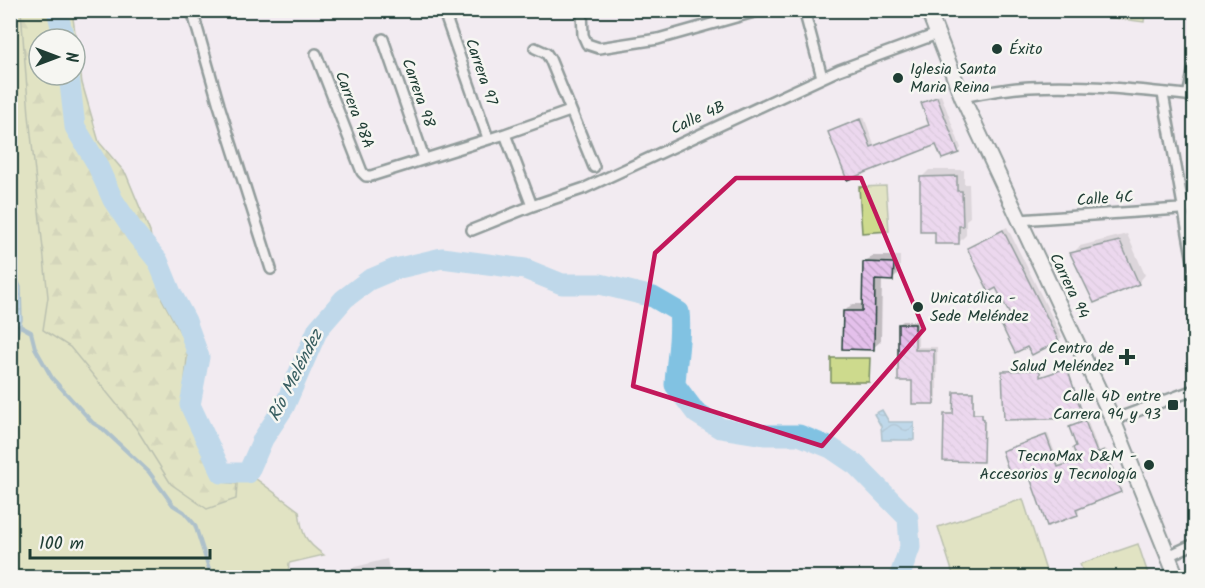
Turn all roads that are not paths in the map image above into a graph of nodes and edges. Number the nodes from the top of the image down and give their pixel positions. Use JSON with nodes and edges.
{"nodes":[{"id":1,"x":192,"y":10,"type":"edge"},
{"id":2,"x":582,"y":10,"type":"edge"},
{"id":3,"x":761,"y":10,"type":"edge"},
{"id":4,"x":804,"y":10,"type":"edge"},
{"id":5,"x":928,"y":10,"type":"edge"},
{"id":6,"x":445,"y":15,"type":"dead end"},
{"id":7,"x":937,"y":34,"type":"junction"},
{"id":8,"x":383,"y":39,"type":"dead end"},
{"id":9,"x":535,"y":48,"type":"dead end"},
{"id":10,"x":316,"y":54,"type":"dead end"},
{"id":11,"x":1194,"y":68,"type":"edge"},
{"id":12,"x":822,"y":78,"type":"junction"},
{"id":13,"x":1163,"y":93,"type":"junction"},
{"id":14,"x":1191,"y":96,"type":"edge"},
{"id":15,"x":962,"y":97,"type":"junction"},
{"id":16,"x":570,"y":111,"type":"junction"},
{"id":17,"x":505,"y":134,"type":"junction"},
{"id":18,"x":488,"y":138,"type":"junction"},
{"id":19,"x":424,"y":158,"type":"junction"},
{"id":20,"x":594,"y":167,"type":"dead end"},
{"id":21,"x":532,"y":206,"type":"junction"},
{"id":22,"x":1184,"y":208,"type":"junction"},
{"id":23,"x":1194,"y":208,"type":"edge"},
{"id":24,"x":1018,"y":220,"type":"junction"},
{"id":25,"x":471,"y":230,"type":"dead end"},
{"id":26,"x":1194,"y":267,"type":"edge"},
{"id":27,"x":271,"y":269,"type":"dead end"},
{"id":28,"x":1194,"y":390,"type":"edge"},
{"id":29,"x":1113,"y":420,"type":"junction"},
{"id":30,"x":1194,"y":544,"type":"edge"},
{"id":31,"x":1168,"y":556,"type":"junction"},
{"id":32,"x":1177,"y":578,"type":"edge"}],
"edges":[{"from":1,"to":27,"type":"street"},
{"from":2,"to":3,"type":"street"},
{"from":4,"to":12,"type":"street"},
{"from":5,"to":7,"type":"street","name":"Carrera 94"},
{"from":6,"to":18,"type":"street","name":"Carrera 97"},
{"from":7,"to":12,"type":"street","name":"Calle 4B"},
{"from":7,"to":15,"type":"street","name":"Carrera 94"},
{"from":8,"to":19,"type":"street","name":"Carrera 98"},
{"from":9,"to":16,"type":"street"},
{"from":10,"to":19,"type":"street","name":"Carrera 98A"},
{"from":11,"to":14,"type":"street"},
{"from":12,"to":21,"type":"street","name":"Calle 4B"},
{"from":13,"to":14,"type":"street"},
{"from":13,"to":15,"type":"street"},
{"from":13,"to":22,"type":"street"},
{"from":15,"to":24,"type":"street","name":"Carrera 94"},
{"from":16,"to":17,"type":"street"},
{"from":16,"to":20,"type":"street"},
{"from":17,"to":18,"type":"street"},
{"from":17,"to":21,"type":"street"},
{"from":18,"to":19,"type":"street"},
{"from":21,"to":25,"type":"street","name":"Calle 4B"},
{"from":22,"to":23,"type":"street","name":"Calle 4C"},
{"from":22,"to":24,"type":"street","name":"Calle 4C"},
{"from":22,"to":26,"type":"street"},
{"from":24,"to":29,"type":"street","name":"Carrera 94"},
{"from":28,"to":29,"type":"street"},
{"from":29,"to":31,"type":"street","name":"Carrera 94"},
{"from":30,"to":31,"type":"street"},
{"from":31,"to":32,"type":"street","name":"Carrera 94"}]}
